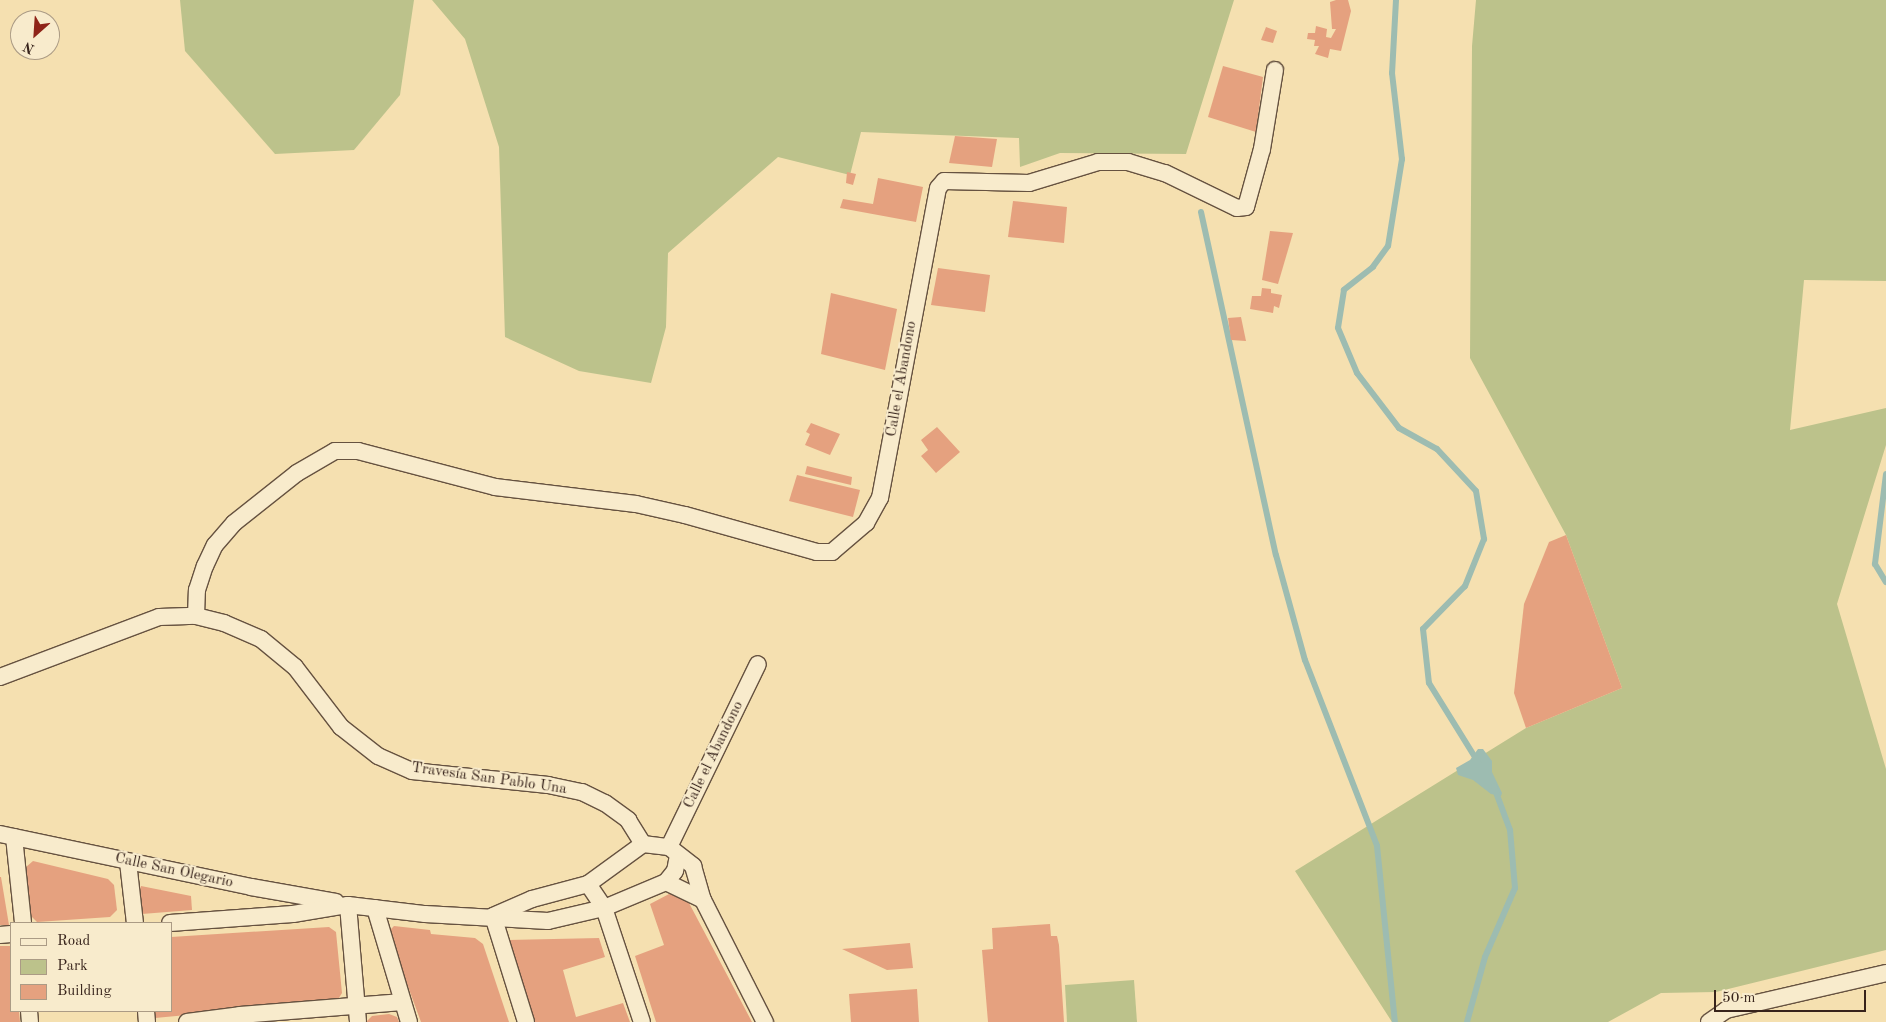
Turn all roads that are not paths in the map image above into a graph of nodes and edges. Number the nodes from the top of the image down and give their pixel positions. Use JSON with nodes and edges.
{"nodes":[{"id":1,"x":1275,"y":70,"type":"dead end"},
{"id":2,"x":196,"y":616,"type":"junction"},
{"id":3,"x":758,"y":664,"type":"dead end"},
{"id":4,"x":0,"y":677,"type":"edge"},
{"id":5,"x":7,"y":836,"type":"edge"},
{"id":6,"x":644,"y":844,"type":"junction"},
{"id":7,"x":674,"y":851,"type":"junction"},
{"id":8,"x":128,"y":862,"type":"junction"},
{"id":9,"x":666,"y":882,"type":"junction"},
{"id":10,"x":588,"y":884,"type":"junction"},
{"id":11,"x":251,"y":887,"type":"junction"},
{"id":12,"x":703,"y":900,"type":"junction"},
{"id":13,"x":348,"y":904,"type":"junction"},
{"id":14,"x":375,"y":908,"type":"junction"},
{"id":15,"x":604,"y":908,"type":"junction"},
{"id":16,"x":250,"y":916,"type":"junction"},
{"id":17,"x":493,"y":916,"type":"junction"},
{"id":18,"x":24,"y":922,"type":"edge"},
{"id":19,"x":135,"y":922,"type":"edge"},
{"id":20,"x":172,"y":923,"type":"edge"},
{"id":21,"x":1886,"y":972,"type":"edge"},
{"id":22,"x":402,"y":1002,"type":"junction"},
{"id":23,"x":358,"y":1014,"type":"edge"},
{"id":24,"x":240,"y":1019,"type":"edge"},
{"id":25,"x":187,"y":1022,"type":"edge"},
{"id":26,"x":409,"y":1022,"type":"edge"},
{"id":27,"x":526,"y":1022,"type":"edge"},
{"id":28,"x":642,"y":1022,"type":"edge"},
{"id":29,"x":765,"y":1022,"type":"edge"},
{"id":30,"x":1709,"y":1022,"type":"edge"}],
"edges":[{"from":1,"to":2,"type":"street","name":"Calle el Abandono"},
{"from":2,"to":4,"type":"street"},
{"from":2,"to":6,"type":"street","name":"Travesía San Pablo Una"},
{"from":3,"to":7,"type":"street","name":"Calle el Abandono"},
{"from":5,"to":8,"type":"street","name":"Calle San Olegario"},
{"from":5,"to":18,"type":"street"},
{"from":6,"to":7,"type":"street"},
{"from":6,"to":10,"type":"street"},
{"from":7,"to":9,"type":"street","name":"Calle el Abandono"},
{"from":7,"to":12,"type":"street"},
{"from":8,"to":11,"type":"street","name":"Calle San Olegario"},
{"from":8,"to":19,"type":"street"},
{"from":9,"to":12,"type":"street"},
{"from":9,"to":15,"type":"street","name":"Calle San Olegario"},
{"from":10,"to":15,"type":"street"},
{"from":10,"to":17,"type":"street"},
{"from":11,"to":13,"type":"street","name":"Calle San Olegario"},
{"from":11,"to":16,"type":"street"},
{"from":12,"to":29,"type":"street"},
{"from":13,"to":14,"type":"street","name":"Calle San Olegario"},
{"from":13,"to":16,"type":"street"},
{"from":13,"to":23,"type":"street"},
{"from":14,"to":17,"type":"street","name":"Calle San Olegario"},
{"from":14,"to":22,"type":"street"},
{"from":15,"to":17,"type":"street","name":"Calle San Olegario"},
{"from":15,"to":28,"type":"street"},
{"from":16,"to":20,"type":"street"},
{"from":17,"to":27,"type":"street"},
{"from":21,"to":30,"type":"street"},
{"from":22,"to":23,"type":"street"},
{"from":22,"to":26,"type":"street"},
{"from":23,"to":24,"type":"street"},
{"from":24,"to":25,"type":"street"}]}
